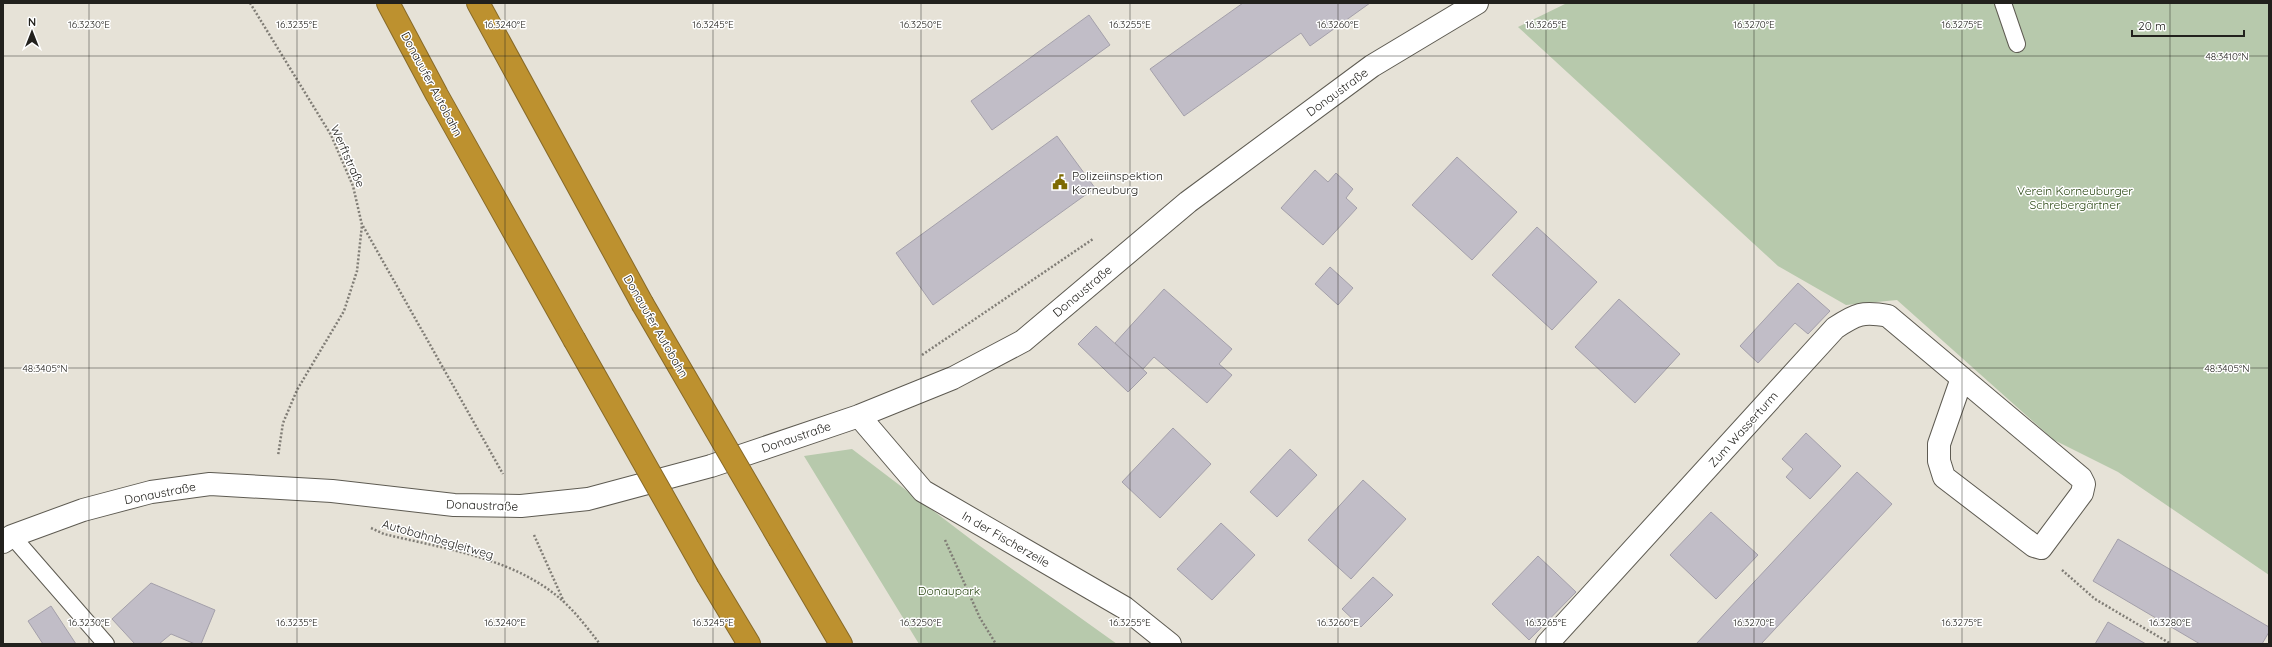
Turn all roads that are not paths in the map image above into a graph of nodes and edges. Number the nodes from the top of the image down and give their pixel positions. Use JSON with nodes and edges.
{"nodes":[{"id":1,"x":388,"y":3,"type":"edge"},
{"id":2,"x":478,"y":3,"type":"edge"},
{"id":3,"x":1476,"y":3,"type":"edge"},
{"id":4,"x":2003,"y":3,"type":"edge"},
{"id":5,"x":2017,"y":44,"type":"dead end"},
{"id":6,"x":1962,"y":378,"type":"junction"},
{"id":7,"x":858,"y":416,"type":"junction"},
{"id":8,"x":6,"y":535,"type":"edge"},
{"id":9,"x":106,"y":644,"type":"edge"},
{"id":10,"x":749,"y":644,"type":"edge"},
{"id":11,"x":841,"y":644,"type":"edge"},
{"id":12,"x":1170,"y":644,"type":"edge"},
{"id":13,"x":1547,"y":644,"type":"edge"}],
"edges":[{"from":1,"to":10,"type":"highway","name":"Donauufer Autobahn","bridge":true},
{"from":2,"to":11,"type":"highway","name":"Donauufer Autobahn","bridge":true},
{"from":3,"to":7,"type":"street","name":"Donaustraße"},
{"from":4,"to":5,"type":"lane"},
{"from":6,"to":6,"type":"street","name":"Zum Wasserturm"},
{"from":6,"to":13,"type":"street","name":"Zum Wasserturm"},
{"from":7,"to":8,"type":"street","name":"Donaustraße"},
{"from":7,"to":12,"type":"street","name":"In der Fischerzeile"},
{"from":8,"to":9,"type":"lane"}]}
